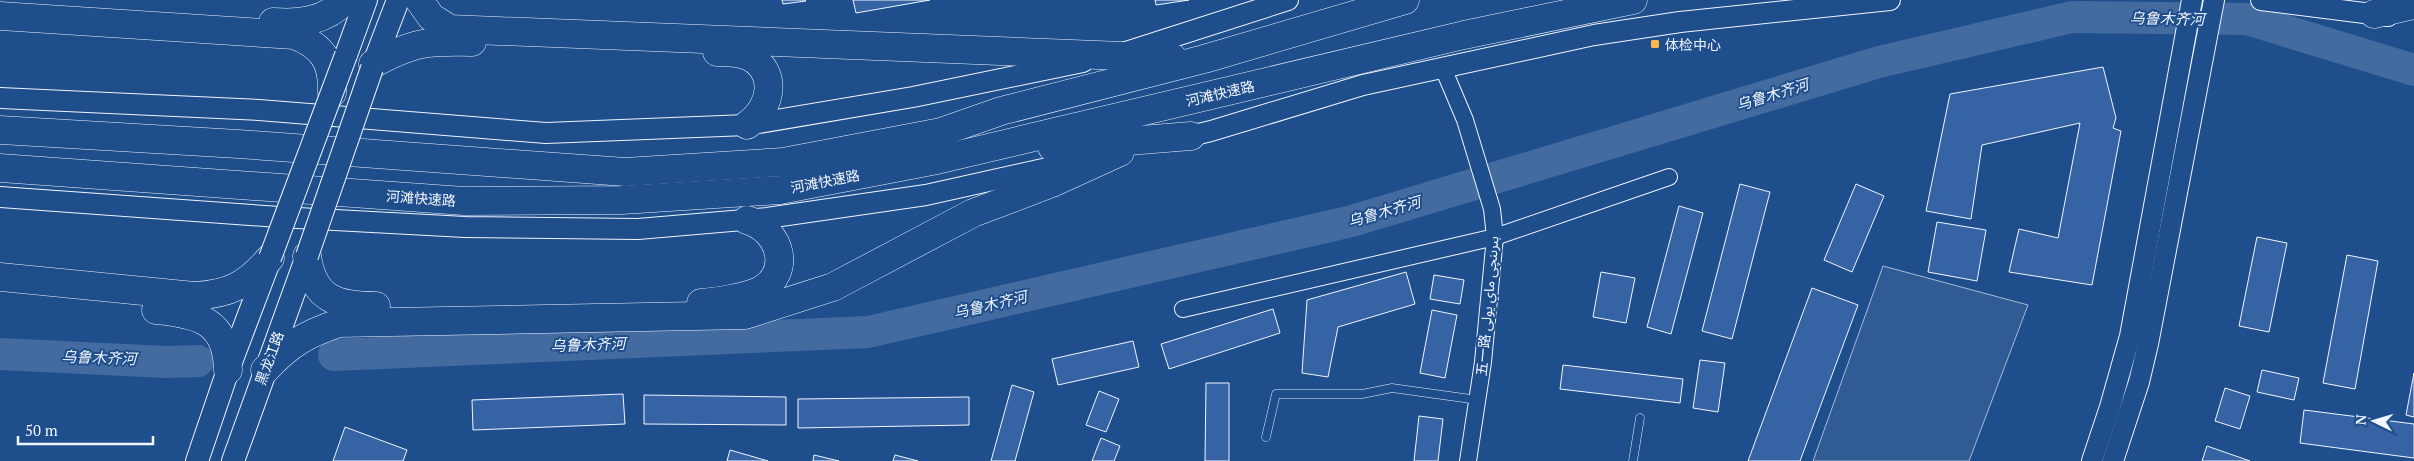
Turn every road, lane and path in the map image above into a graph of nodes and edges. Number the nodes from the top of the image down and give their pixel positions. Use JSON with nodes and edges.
{"nodes":[{"id":1,"x":345,"y":0,"type":"edge"},
{"id":2,"x":366,"y":0,"type":"edge"},
{"id":3,"x":398,"y":0,"type":"edge"},
{"id":4,"x":419,"y":0,"type":"edge"},
{"id":5,"x":1288,"y":0,"type":"edge"},
{"id":6,"x":1405,"y":0,"type":"edge"},
{"id":7,"x":1633,"y":0,"type":"edge"},
{"id":8,"x":1890,"y":0,"type":"edge"},
{"id":9,"x":2192,"y":0,"type":"edge"},
{"id":10,"x":2214,"y":0,"type":"edge"},
{"id":11,"x":2261,"y":0,"type":"edge"},
{"id":12,"x":0,"y":6,"type":"edge"},
{"id":13,"x":2414,"y":6,"type":"edge"},
{"id":14,"x":2374,"y":14,"type":"junction"},
{"id":15,"x":0,"y":16,"type":"edge"},
{"id":16,"x":2414,"y":19,"type":"edge"},
{"id":17,"x":1113,"y":56,"type":"junction"},
{"id":18,"x":1204,"y":59,"type":"junction"},
{"id":19,"x":373,"y":66,"type":"junction"},
{"id":20,"x":1443,"y":68,"type":"junction"},
{"id":21,"x":332,"y":93,"type":"junction"},
{"id":22,"x":0,"y":98,"type":"edge"},
{"id":23,"x":747,"y":125,"type":"junction"},
{"id":24,"x":0,"y":130,"type":"edge"},
{"id":25,"x":1191,"y":136,"type":"junction"},
{"id":26,"x":1120,"y":152,"type":"junction"},
{"id":27,"x":963,"y":154,"type":"junction"},
{"id":28,"x":0,"y":168,"type":"edge"},
{"id":29,"x":1669,"y":177,"type":"dead end"},
{"id":30,"x":0,"y":197,"type":"edge"},
{"id":31,"x":746,"y":220,"type":"junction"},
{"id":32,"x":1495,"y":237,"type":"junction"},
{"id":33,"x":307,"y":256,"type":"junction"},
{"id":34,"x":270,"y":258,"type":"junction"},
{"id":35,"x":0,"y":277,"type":"edge"},
{"id":36,"x":0,"y":295,"type":"edge"},
{"id":37,"x":1183,"y":309,"type":"dead end"},
{"id":38,"x":228,"y":370,"type":"junction"},
{"id":39,"x":265,"y":370,"type":"junction"},
{"id":40,"x":1478,"y":400,"type":"junction"},
{"id":41,"x":1640,"y":418,"type":"dead end"},
{"id":42,"x":1266,"y":437,"type":"dead end"},
{"id":43,"x":197,"y":461,"type":"edge"},
{"id":44,"x":233,"y":461,"type":"edge"},
{"id":45,"x":1468,"y":461,"type":"edge"},
{"id":46,"x":1634,"y":461,"type":"edge"},
{"id":47,"x":2092,"y":461,"type":"edge"},
{"id":48,"x":2113,"y":461,"type":"edge"}],
"edges":[{"from":1,"to":12,"type":"highway"},
{"from":2,"to":21,"type":"main road","bridge":true},
{"from":3,"to":19,"type":"main road","name":"黑龙江路"},
{"from":4,"to":17,"type":"highway"},
{"from":5,"to":17,"type":"street"},
{"from":6,"to":18,"type":"highway","name":"河滩快速路"},
{"from":7,"to":27,"type":"highway","name":"河滩快速路"},
{"from":8,"to":20,"type":"street"},
{"from":9,"to":47,"type":"street"},
{"from":10,"to":48,"type":"street"},
{"from":11,"to":14,"type":"street"},
{"from":13,"to":14,"type":"highway"},
{"from":14,"to":16,"type":"street"},
{"from":15,"to":21,"type":"highway","bridge":true},
{"from":17,"to":18,"type":"highway"},
{"from":17,"to":23,"type":"street"},
{"from":18,"to":24,"type":"highway","name":"河滩快速路"},
{"from":19,"to":23,"type":"highway"},
{"from":19,"to":33,"type":"main road","name":"黑龙江路","bridge":true},
{"from":20,"to":25,"type":"street"},
{"from":20,"to":32,"type":"street","name":"五一路 بىرىنچى ماي يولى"},
{"from":21,"to":34,"type":"main road","bridge":true},
{"from":22,"to":23,"type":"street"},
{"from":25,"to":26,"type":"street"},
{"from":25,"to":27,"type":"highway"},
{"from":26,"to":31,"type":"street"},
{"from":26,"to":39,"type":"highway"},
{"from":27,"to":28,"type":"highway","name":"河滩快速路"},
{"from":29,"to":32,"type":"street"},
{"from":30,"to":31,"type":"street"},
{"from":31,"to":33,"type":"highway"},
{"from":32,"to":37,"type":"street"},
{"from":32,"to":40,"type":"street","name":"五一路 بىرىنچى ماي يولى"},
{"from":33,"to":39,"type":"main road","name":"黑龙江路"},
{"from":34,"to":35,"type":"highway"},
{"from":34,"to":38,"type":"main road"},
{"from":36,"to":38,"type":"highway"},
{"from":38,"to":43,"type":"main road"},
{"from":39,"to":44,"type":"main road","name":"黑龙江路"},
{"from":40,"to":42,"type":"lane"},
{"from":40,"to":45,"type":"street","name":"五一路 بىرىنچى ماي يولى"},
{"from":41,"to":46,"type":"lane"}]}
